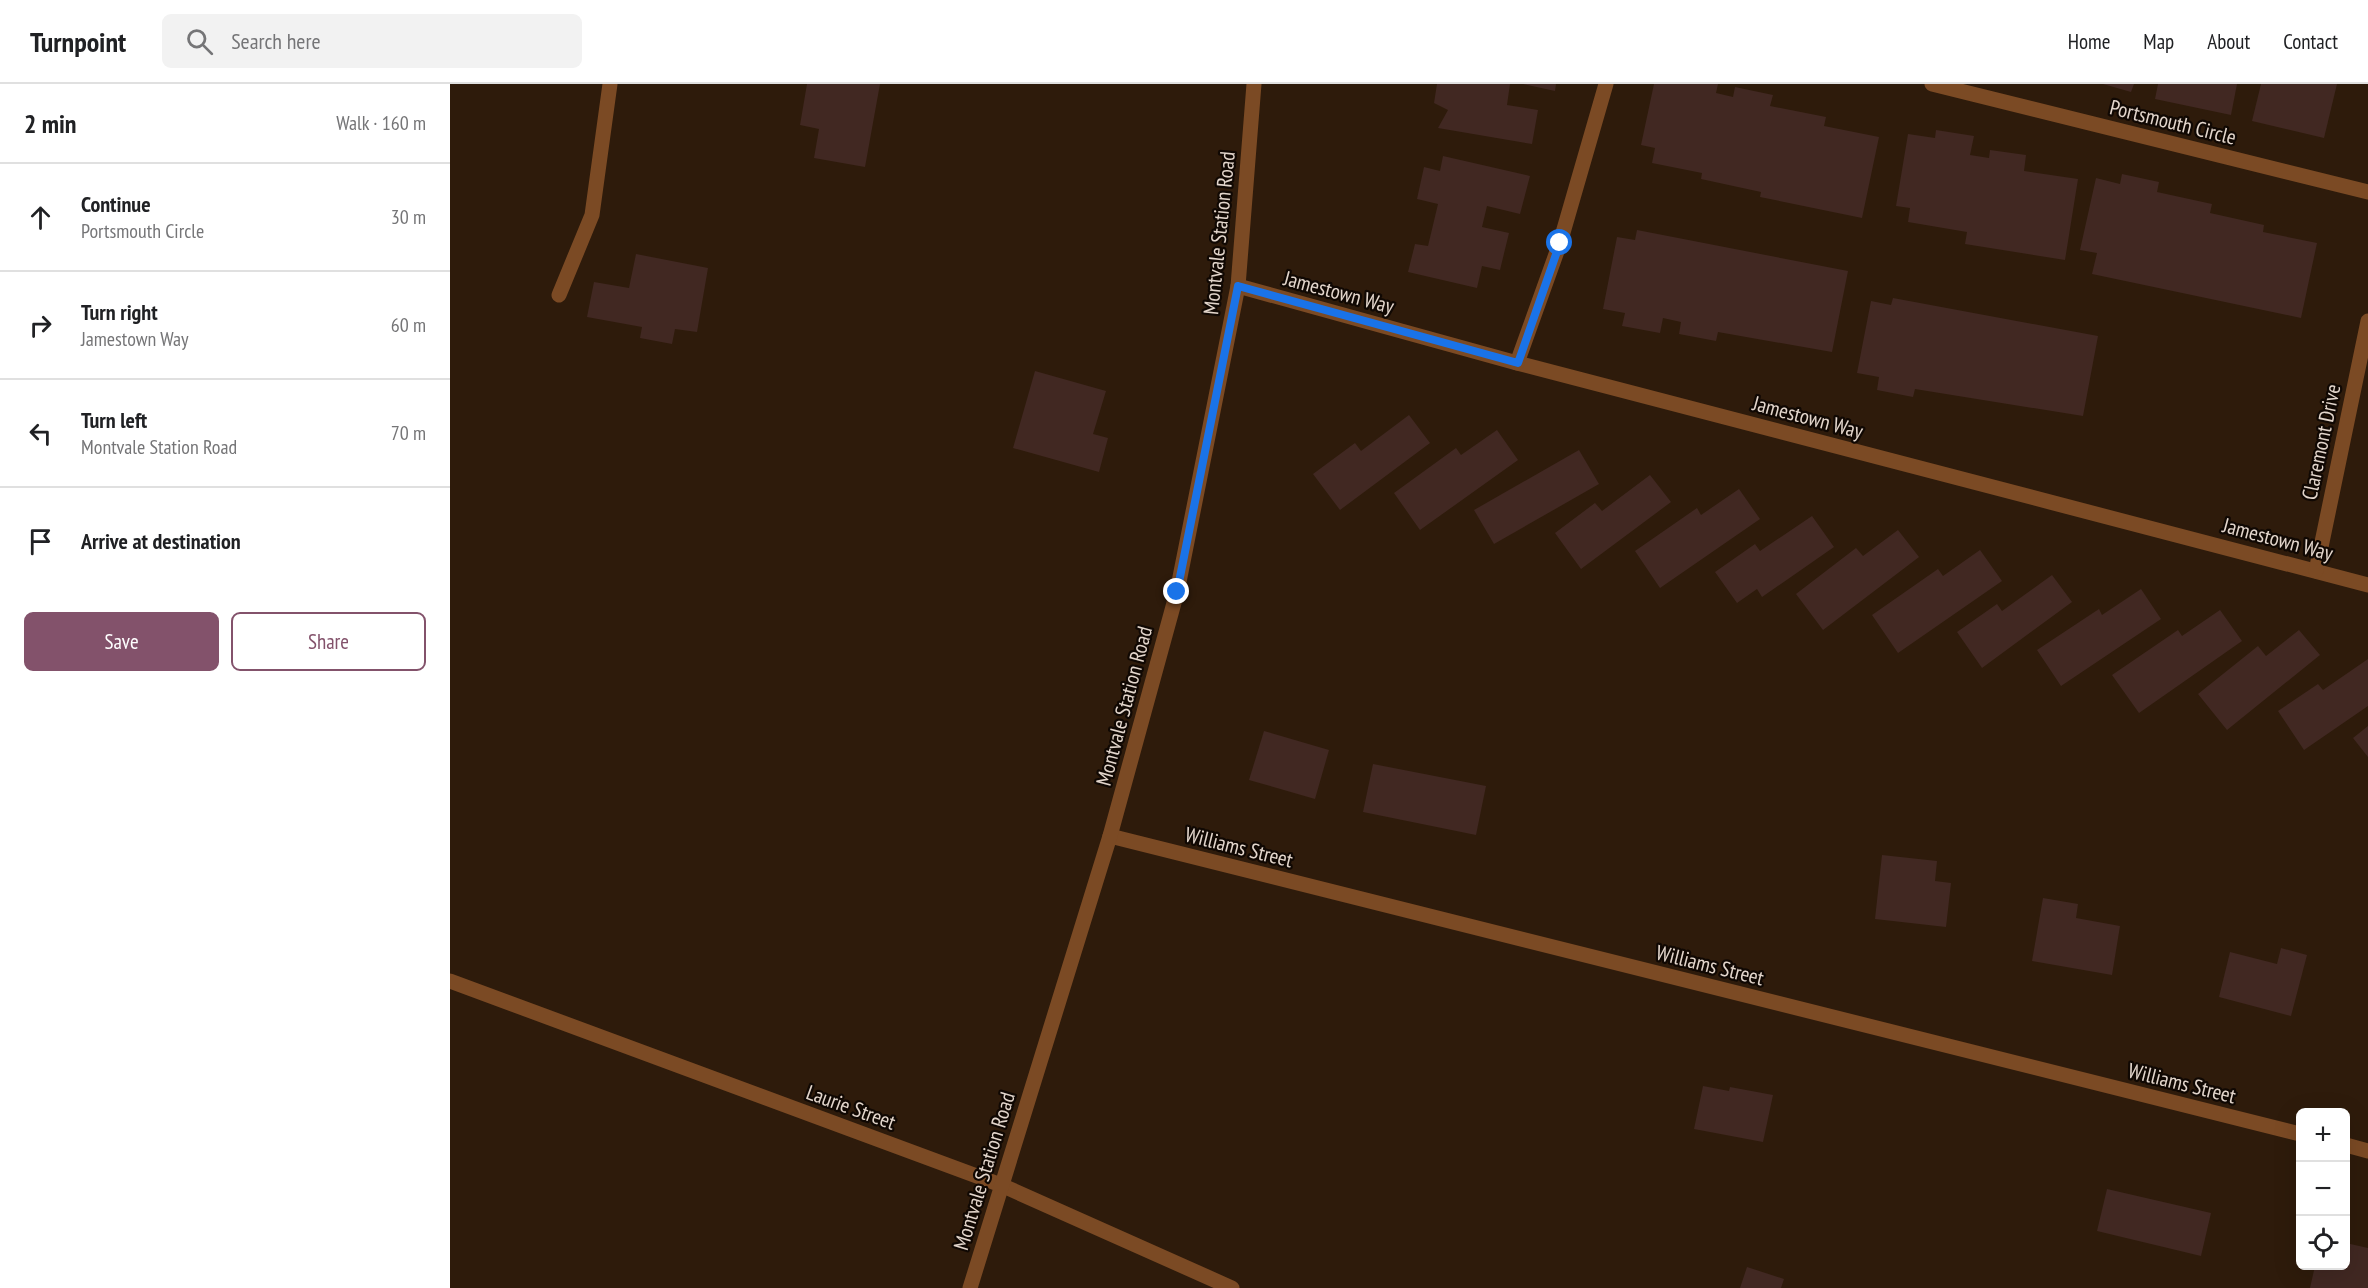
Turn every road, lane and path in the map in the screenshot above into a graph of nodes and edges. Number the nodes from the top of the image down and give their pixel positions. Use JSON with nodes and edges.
{"nodes":[{"id":1,"x":610,"y":84,"type":"edge"},
{"id":2,"x":1254,"y":84,"type":"edge"},
{"id":3,"x":1606,"y":84,"type":"edge"},
{"id":4,"x":1932,"y":84,"type":"edge"},
{"id":5,"x":2368,"y":192,"type":"edge"},
{"id":6,"x":1238,"y":286,"type":"junction"},
{"id":7,"x":559,"y":295,"type":"dead end"},
{"id":8,"x":2368,"y":321,"type":"edge"},
{"id":9,"x":1518,"y":363,"type":"junction"},
{"id":10,"x":2316,"y":571,"type":"junction"},
{"id":11,"x":2368,"y":585,"type":"edge"},
{"id":12,"x":1110,"y":836,"type":"junction"},
{"id":13,"x":450,"y":981,"type":"edge"},
{"id":14,"x":2296,"y":1133,"type":"edge"},
{"id":15,"x":2350,"y":1146,"type":"edge"},
{"id":16,"x":2368,"y":1151,"type":"edge"},
{"id":17,"x":1001,"y":1185,"type":"junction"},
{"id":18,"x":970,"y":1288,"type":"edge"},
{"id":19,"x":1232,"y":1288,"type":"edge"}],
"edges":[{"from":1,"to":7,"type":"street"},
{"from":2,"to":6,"type":"street","name":"Montvale Station Road"},
{"from":3,"to":9,"type":"street"},
{"from":4,"to":5,"type":"street","name":"Portsmouth Circle"},
{"from":6,"to":9,"type":"street","name":"Jamestown Way"},
{"from":6,"to":12,"type":"street","name":"Montvale Station Road"},
{"from":8,"to":10,"type":"street","name":"Claremont Drive"},
{"from":9,"to":10,"type":"street","name":"Jamestown Way"},
{"from":10,"to":11,"type":"street","name":"Jamestown Way"},
{"from":12,"to":14,"type":"street","name":"Williams Street"},
{"from":12,"to":17,"type":"street","name":"Montvale Station Road"},
{"from":13,"to":17,"type":"street","name":"Laurie Street"},
{"from":15,"to":16,"type":"street"},
{"from":17,"to":18,"type":"street","name":"Montvale Station Road"},
{"from":17,"to":19,"type":"street","name":"Laurie Street"}]}
